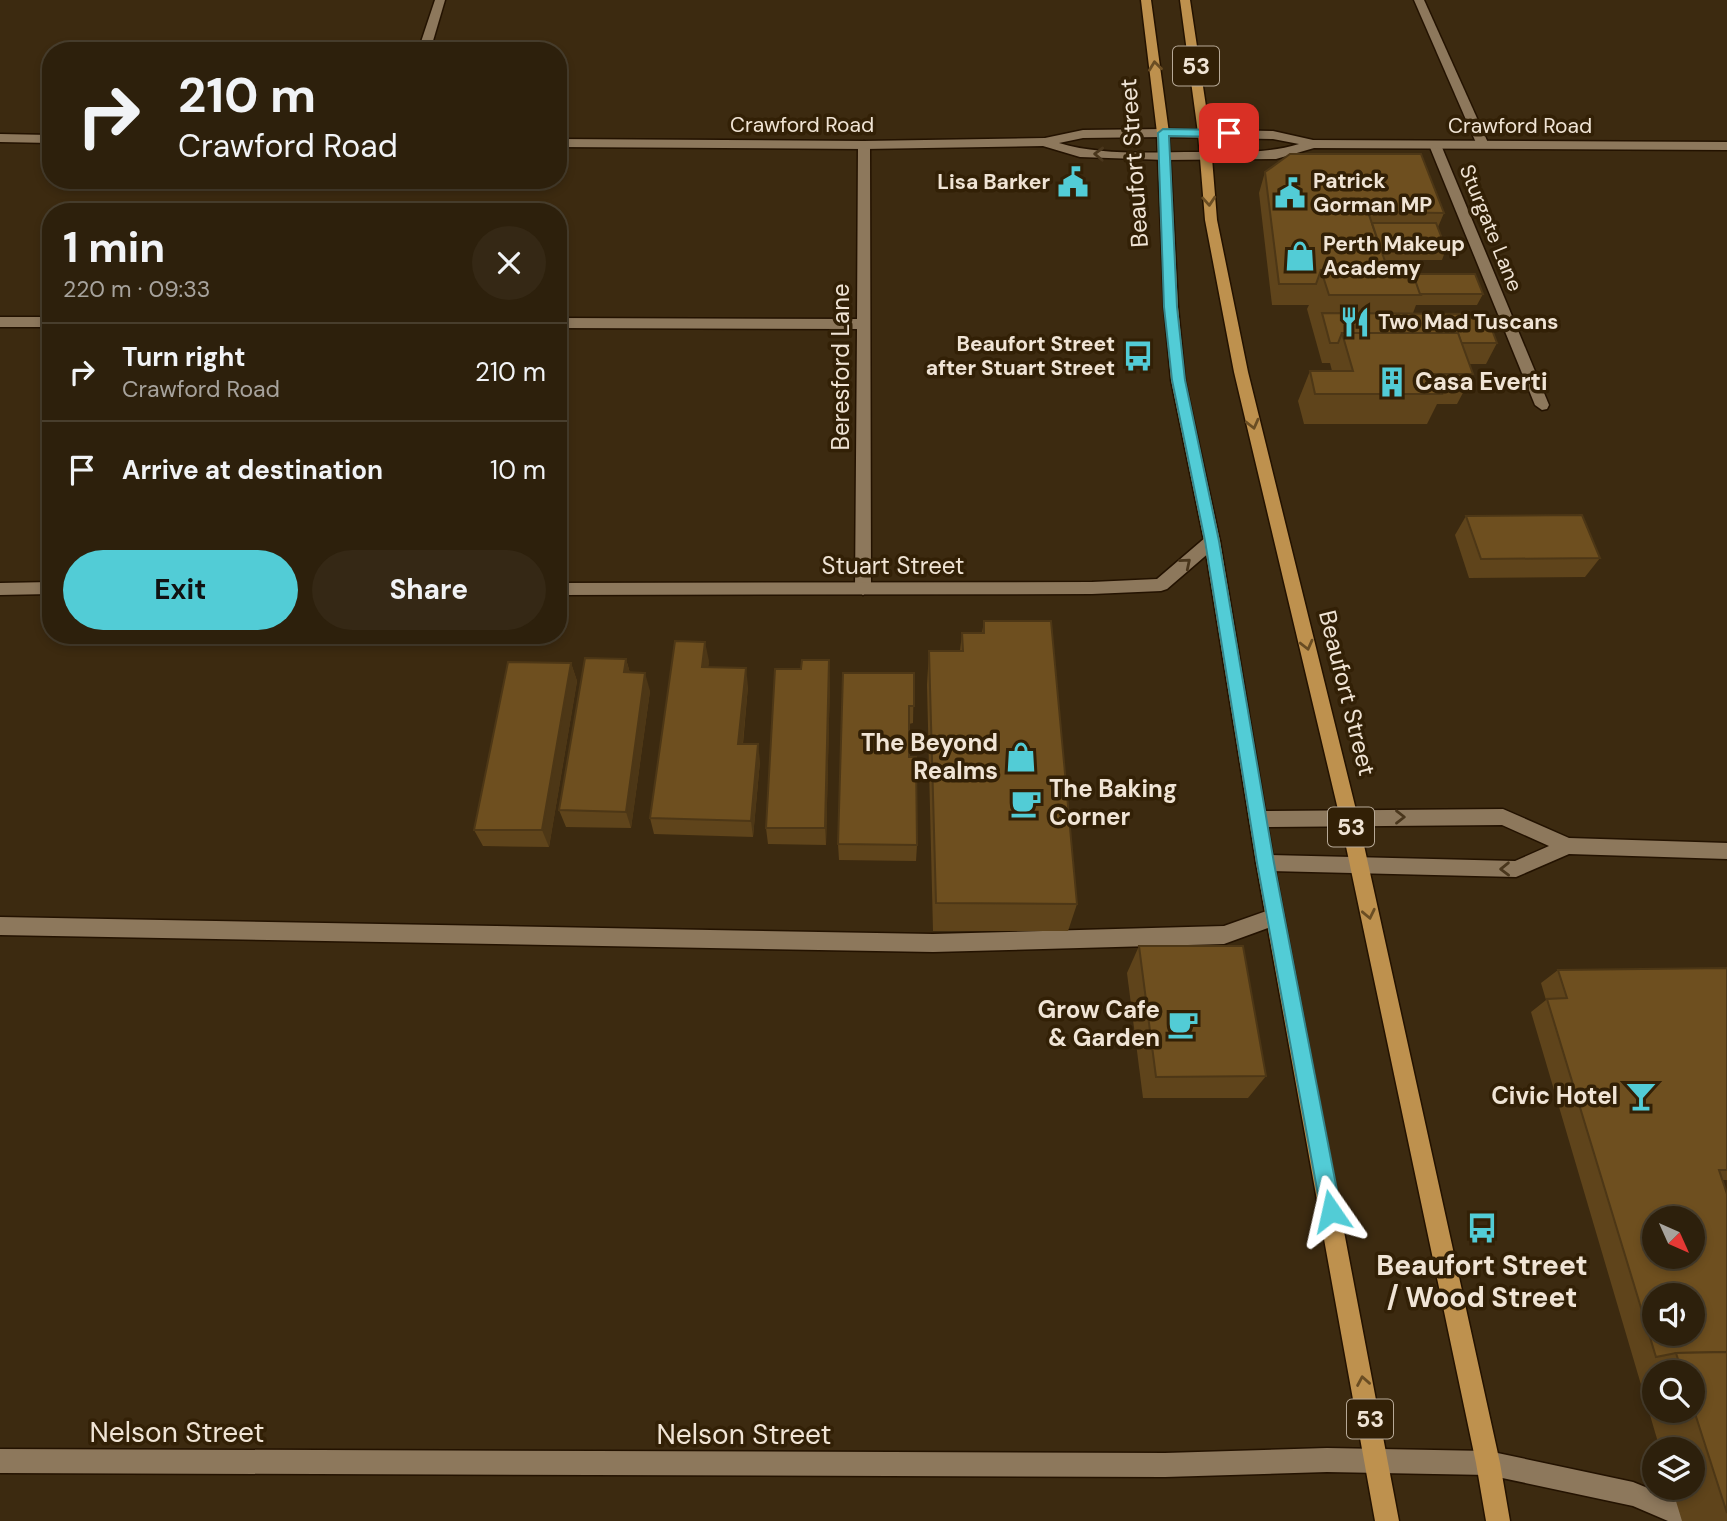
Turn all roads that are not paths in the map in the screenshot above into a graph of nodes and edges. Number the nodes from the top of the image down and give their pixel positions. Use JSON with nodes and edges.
{"nodes":[{"id":1,"x":440,"y":0,"type":"edge"},
{"id":2,"x":1146,"y":0,"type":"edge"},
{"id":3,"x":1185,"y":0,"type":"edge"},
{"id":4,"x":1419,"y":0,"type":"edge"},
{"id":5,"x":427,"y":42,"type":"edge"},
{"id":6,"x":1163,"y":133,"type":"junction"},
{"id":7,"x":1204,"y":133,"type":"junction"},
{"id":8,"x":0,"y":138,"type":"edge"},
{"id":9,"x":42,"y":139,"type":"edge"},
{"id":10,"x":1045,"y":142,"type":"junction"},
{"id":11,"x":567,"y":143,"type":"edge"},
{"id":12,"x":1313,"y":144,"type":"junction"},
{"id":13,"x":864,"y":145,"type":"junction"},
{"id":14,"x":1434,"y":145,"type":"junction"},
{"id":15,"x":1483,"y":145,"type":"junction"},
{"id":16,"x":1727,"y":146,"type":"edge"},
{"id":17,"x":1206,"y":155,"type":"junction"},
{"id":18,"x":1165,"y":156,"type":"junction"},
{"id":19,"x":0,"y":322,"type":"edge"},
{"id":20,"x":42,"y":322,"type":"edge"},
{"id":21,"x":567,"y":323,"type":"edge"},
{"id":22,"x":863,"y":324,"type":"junction"},
{"id":23,"x":1542,"y":405,"type":"dead end"},
{"id":24,"x":1212,"y":541,"type":"junction"},
{"id":25,"x":0,"y":589,"type":"edge"},
{"id":26,"x":42,"y":589,"type":"edge"},
{"id":27,"x":567,"y":589,"type":"edge"},
{"id":28,"x":863,"y":589,"type":"junction"},
{"id":29,"x":1349,"y":818,"type":"junction"},
{"id":30,"x":1258,"y":819,"type":"junction"},
{"id":31,"x":1568,"y":846,"type":"junction"},
{"id":32,"x":1727,"y":851,"type":"edge"},
{"id":33,"x":1265,"y":863,"type":"junction"},
{"id":34,"x":1358,"y":867,"type":"junction"},
{"id":35,"x":1275,"y":917,"type":"junction"},
{"id":36,"x":0,"y":926,"type":"edge"},
{"id":37,"x":0,"y":1461,"type":"edge"},
{"id":38,"x":1378,"y":1461,"type":"junction"},
{"id":39,"x":1488,"y":1463,"type":"junction"},
{"id":40,"x":1387,"y":1521,"type":"edge"},
{"id":41,"x":1498,"y":1521,"type":"edge"},
{"id":42,"x":1697,"y":1521,"type":"edge"}],
"edges":[{"from":1,"to":5,"type":"street"},
{"from":6,"to":2,"type":"main road","name":"Beaufort Street","number":"53","one_way":true},
{"from":3,"to":7,"type":"main road","name":"Beaufort Street","number":"53"},
{"from":4,"to":15,"type":"street","name":"Sturgate Lane"},
{"from":6,"to":7,"type":"street","name":"Crawford Road"},
{"from":6,"to":10,"type":"street","name":"Crawford Road"},
{"from":6,"to":18,"type":"main road","name":"Beaufort Street","number":"53"},
{"from":7,"to":12,"type":"street","name":"Crawford Road"},
{"from":7,"to":17,"type":"main road","name":"Beaufort Street","number":"53"},
{"from":8,"to":9,"type":"street"},
{"from":10,"to":13,"type":"street","name":"Crawford Road"},
{"from":18,"to":10,"type":"street","name":"Crawford Road","one_way":true},
{"from":11,"to":13,"type":"street","name":"Crawford Road"},
{"from":12,"to":14,"type":"street","name":"Crawford Road"},
{"from":12,"to":17,"type":"street","name":"Crawford Road"},
{"from":13,"to":22,"type":"street","name":"Beresford Lane"},
{"from":14,"to":15,"type":"street","name":"Crawford Road"},
{"from":14,"to":23,"type":"street","name":"Sturgate Lane"},
{"from":15,"to":16,"type":"street","name":"Crawford Road"},
{"from":17,"to":18,"type":"street","name":"Crawford Road"},
{"from":17,"to":29,"type":"main road","name":"Beaufort Street","number":"53","one_way":true},
{"from":18,"to":24,"type":"main road","name":"Beaufort Street","number":"53"},
{"from":19,"to":20,"type":"street"},
{"from":21,"to":22,"type":"street"},
{"from":22,"to":28,"type":"street","name":"Beresford Lane"},
{"from":28,"to":24,"type":"street","name":"Stuart Street","one_way":true},
{"from":24,"to":30,"type":"main road","name":"Beaufort Street","number":"53"},
{"from":25,"to":26,"type":"street"},
{"from":27,"to":28,"type":"street","name":"Stuart Street"},
{"from":29,"to":30,"type":"street"},
{"from":29,"to":31,"type":"street","one_way":true},
{"from":29,"to":34,"type":"main road","name":"Beaufort Street","number":"53"},
{"from":30,"to":33,"type":"main road","name":"Beaufort Street","number":"53"},
{"from":31,"to":32,"type":"street"},
{"from":31,"to":34,"type":"street","one_way":true},
{"from":33,"to":34,"type":"street"},
{"from":33,"to":35,"type":"main road","name":"Beaufort Street","number":"53"},
{"from":34,"to":39,"type":"main road","name":"Beaufort Street","number":"53","one_way":true},
{"from":35,"to":36,"type":"street"},
{"from":38,"to":35,"type":"main road","name":"Beaufort Street","number":"53","one_way":true},
{"from":37,"to":38,"type":"street","name":"Nelson Street"},
{"from":38,"to":39,"type":"street","name":"Nelson Street"},
{"from":38,"to":40,"type":"main road","name":"Beaufort Street","number":"53"},
{"from":39,"to":41,"type":"main road","name":"Beaufort Street","number":"53"},
{"from":39,"to":42,"type":"street","name":"Nelson Street"}]}
